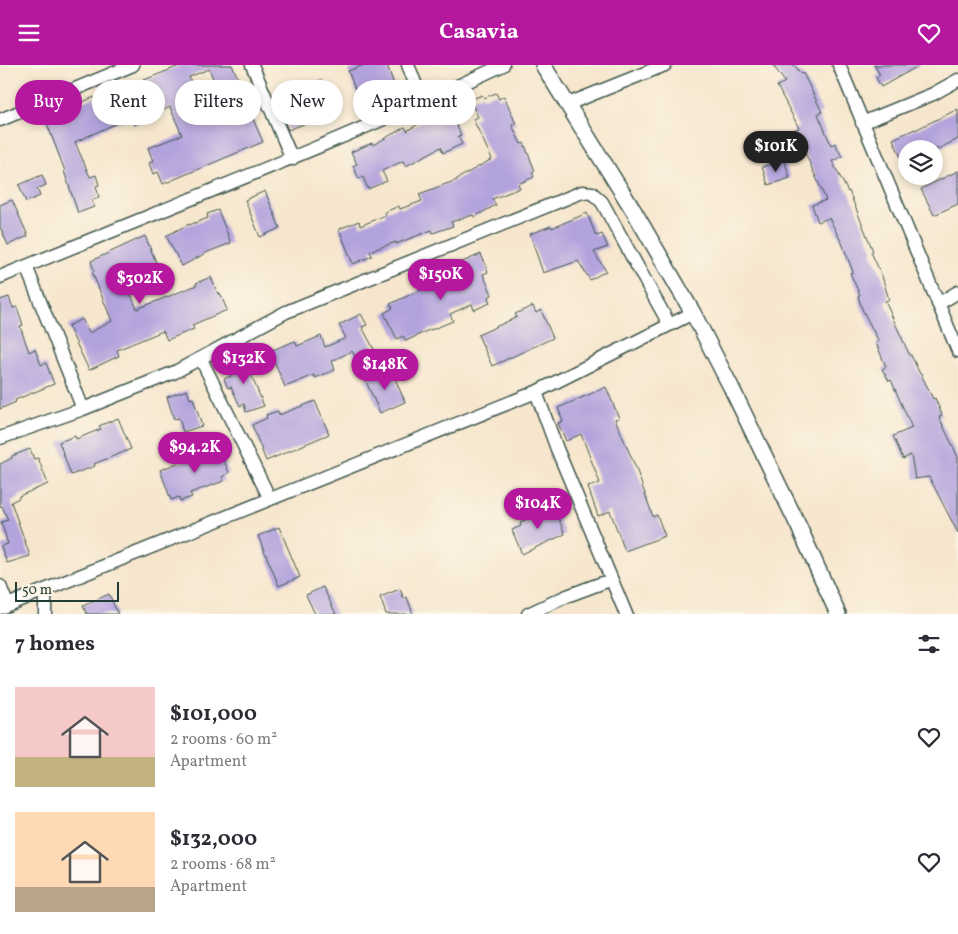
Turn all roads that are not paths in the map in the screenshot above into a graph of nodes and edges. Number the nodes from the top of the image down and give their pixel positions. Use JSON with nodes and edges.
{"nodes":[{"id":1,"x":133,"y":65,"type":"edge"},
{"id":2,"x":252,"y":65,"type":"edge"},
{"id":3,"x":408,"y":65,"type":"edge"},
{"id":4,"x":502,"y":65,"type":"edge"},
{"id":5,"x":543,"y":65,"type":"edge"},
{"id":6,"x":665,"y":65,"type":"edge"},
{"id":7,"x":839,"y":65,"type":"edge"},
{"id":8,"x":414,"y":80,"type":"edge"},
{"id":9,"x":471,"y":80,"type":"edge"},
{"id":10,"x":958,"y":80,"type":"edge"},
{"id":11,"x":568,"y":104,"type":"junction"},
{"id":12,"x":0,"y":120,"type":"edge"},
{"id":13,"x":862,"y":123,"type":"junction"},
{"id":14,"x":372,"y":125,"type":"edge"},
{"id":15,"x":292,"y":159,"type":"junction"},
{"id":16,"x":26,"y":266,"type":"junction"},
{"id":17,"x":0,"y":277,"type":"edge"},
{"id":18,"x":958,"y":292,"type":"edge"},
{"id":19,"x":938,"y":304,"type":"junction"},
{"id":20,"x":693,"y":313,"type":"junction"},
{"id":21,"x":669,"y":324,"type":"junction"},
{"id":22,"x":958,"y":351,"type":"edge"},
{"id":23,"x":201,"y":359,"type":"junction"},
{"id":24,"x":536,"y":392,"type":"junction"},
{"id":25,"x":83,"y":409,"type":"junction"},
{"id":26,"x":0,"y":438,"type":"edge"},
{"id":27,"x":270,"y":499,"type":"junction"},
{"id":28,"x":610,"y":580,"type":"junction"},
{"id":29,"x":0,"y":586,"type":"edge"},
{"id":30,"x":45,"y":590,"type":"junction"},
{"id":31,"x":4,"y":606,"type":"edge"},
{"id":32,"x":45,"y":614,"type":"edge"},
{"id":33,"x":528,"y":614,"type":"edge"},
{"id":34,"x":626,"y":614,"type":"edge"},
{"id":35,"x":838,"y":614,"type":"edge"}],
"edges":[{"from":1,"to":12,"type":"street"},
{"from":2,"to":15,"type":"street"},
{"from":3,"to":8,"type":"street"},
{"from":4,"to":9,"type":"street"},
{"from":5,"to":11,"type":"street"},
{"from":6,"to":11,"type":"street"},
{"from":7,"to":13,"type":"street"},
{"from":10,"to":13,"type":"street"},
{"from":11,"to":20,"type":"street"},
{"from":13,"to":19,"type":"street"},
{"from":14,"to":15,"type":"street"},
{"from":15,"to":16,"type":"street"},
{"from":16,"to":17,"type":"street"},
{"from":16,"to":25,"type":"street"},
{"from":18,"to":19,"type":"street"},
{"from":19,"to":22,"type":"street"},
{"from":20,"to":21,"type":"street"},
{"from":20,"to":35,"type":"street"},
{"from":21,"to":23,"type":"street"},
{"from":21,"to":24,"type":"street"},
{"from":23,"to":25,"type":"street"},
{"from":23,"to":27,"type":"street"},
{"from":24,"to":27,"type":"street"},
{"from":24,"to":28,"type":"street"},
{"from":25,"to":26,"type":"street"},
{"from":27,"to":30,"type":"street"},
{"from":28,"to":33,"type":"street"},
{"from":28,"to":34,"type":"street"},
{"from":29,"to":31,"type":"street"},
{"from":30,"to":31,"type":"street"},
{"from":30,"to":32,"type":"street"}]}
